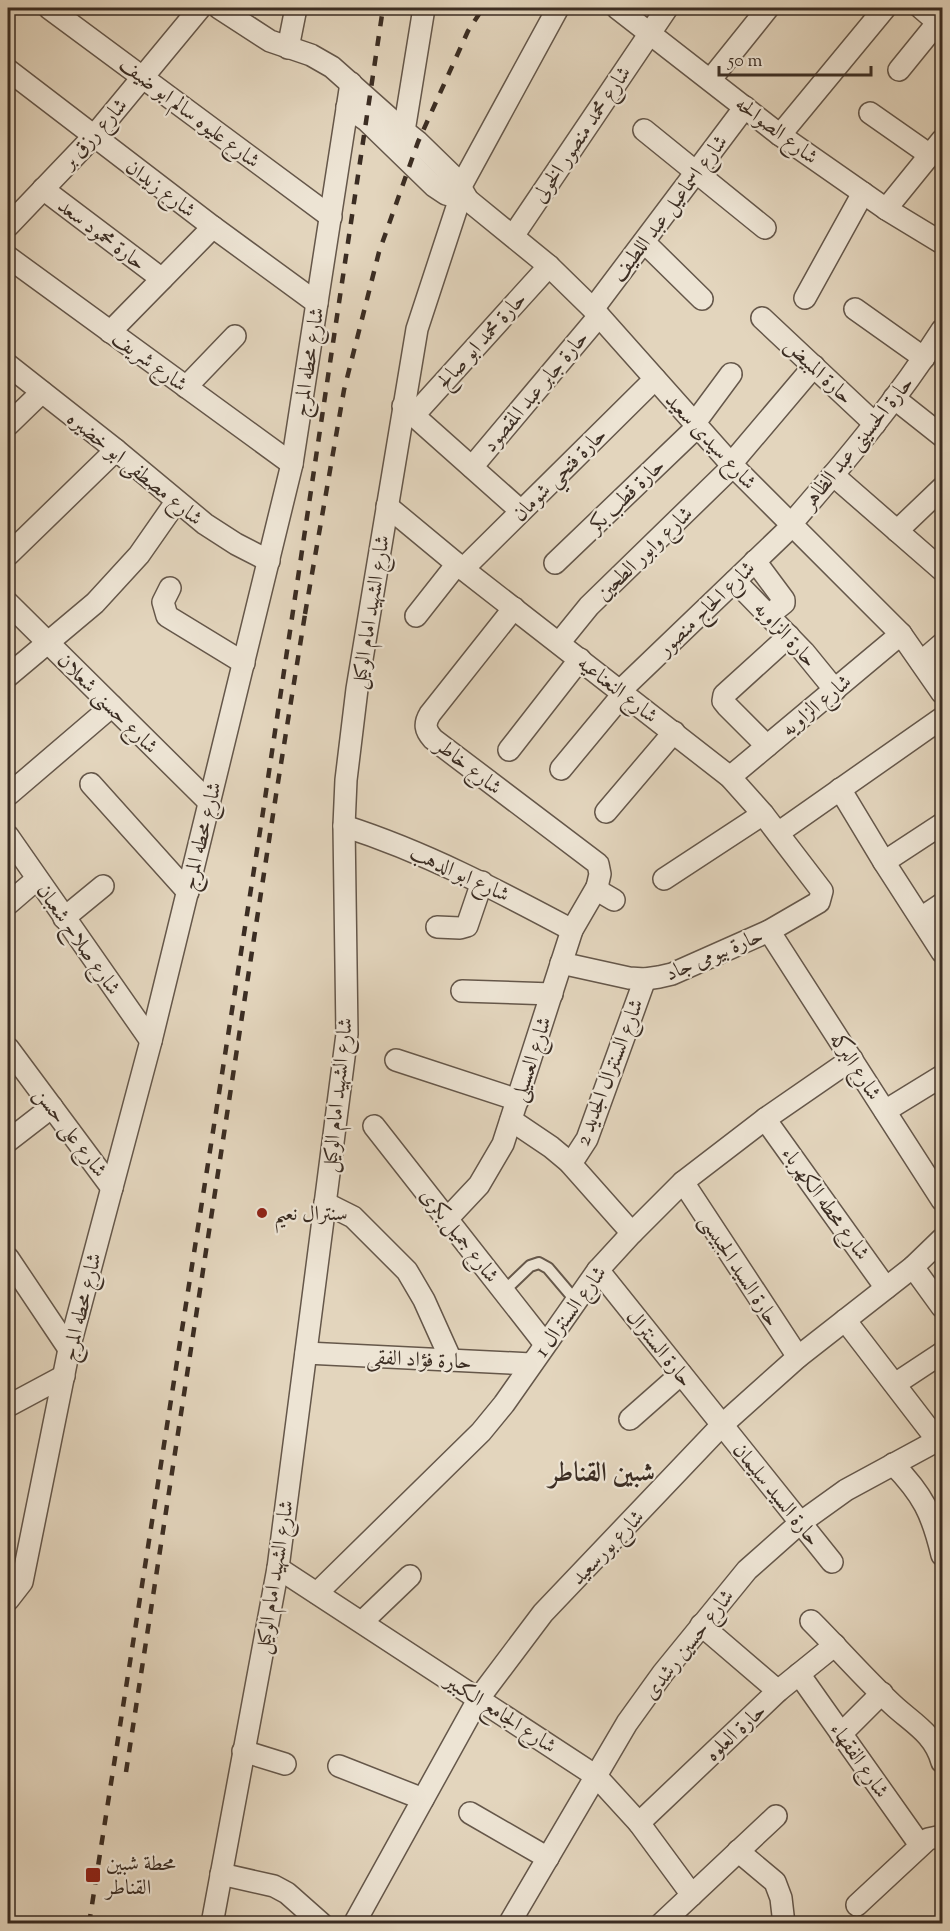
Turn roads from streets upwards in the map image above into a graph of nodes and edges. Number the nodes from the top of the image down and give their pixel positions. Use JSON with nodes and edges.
{"nodes":[{"id":1,"x":49,"y":8,"type":"edge"},
{"id":2,"x":200,"y":8,"type":"edge"},
{"id":3,"x":219,"y":8,"type":"edge"},
{"id":4,"x":296,"y":8,"type":"edge"},
{"id":5,"x":424,"y":8,"type":"edge"},
{"id":6,"x":558,"y":8,"type":"edge"},
{"id":7,"x":617,"y":8,"type":"edge"},
{"id":8,"x":667,"y":8,"type":"edge"},
{"id":9,"x":768,"y":8,"type":"edge"},
{"id":10,"x":885,"y":8,"type":"edge"},
{"id":11,"x":921,"y":8,"type":"edge"},
{"id":12,"x":940,"y":24,"type":"edge"},
{"id":13,"x":649,"y":32,"type":"junction"},
{"id":14,"x":288,"y":48,"type":"junction"},
{"id":15,"x":8,"y":70,"type":"edge"},
{"id":16,"x":899,"y":70,"type":"dead end"},
{"id":17,"x":142,"y":77,"type":"junction"},
{"id":18,"x":711,"y":79,"type":"junction"},
{"id":19,"x":351,"y":83,"type":"junction"},
{"id":20,"x":347,"y":106,"type":"junction"},
{"id":21,"x":745,"y":106,"type":"junction"},
{"id":22,"x":870,"y":113,"type":"dead end"},
{"id":23,"x":644,"y":130,"type":"dead end"},
{"id":24,"x":404,"y":131,"type":"junction"},
{"id":25,"x":780,"y":135,"type":"junction"},
{"id":26,"x":94,"y":136,"type":"junction"},
{"id":27,"x":936,"y":147,"type":"edge"},
{"id":28,"x":696,"y":172,"type":"junction"},
{"id":29,"x":43,"y":189,"type":"junction"},
{"id":30,"x":863,"y":193,"type":"junction"},
{"id":31,"x":463,"y":195,"type":"junction"},
{"id":32,"x":886,"y":209,"type":"junction"},
{"id":33,"x":331,"y":217,"type":"junction"},
{"id":34,"x":8,"y":226,"type":"edge"},
{"id":35,"x":213,"y":227,"type":"junction"},
{"id":36,"x":765,"y":228,"type":"dead end"},
{"id":37,"x":513,"y":236,"type":"junction"},
{"id":38,"x":644,"y":242,"type":"junction"},
{"id":39,"x":942,"y":243,"type":"edge"},
{"id":40,"x":8,"y":257,"type":"edge"},
{"id":41,"x":549,"y":266,"type":"junction"},
{"id":42,"x":162,"y":279,"type":"junction"},
{"id":43,"x":805,"y":297,"type":"dead end"},
{"id":44,"x":702,"y":299,"type":"dead end"},
{"id":45,"x":317,"y":303,"type":"junction"},
{"id":46,"x":855,"y":309,"type":"dead end"},
{"id":47,"x":596,"y":313,"type":"junction"},
{"id":48,"x":762,"y":318,"type":"dead end"},
{"id":49,"x":111,"y":332,"type":"junction"},
{"id":50,"x":941,"y":334,"type":"edge"},
{"id":51,"x":235,"y":336,"type":"dead end"},
{"id":52,"x":924,"y":358,"type":"junction"},
{"id":53,"x":8,"y":366,"type":"edge"},
{"id":54,"x":814,"y":366,"type":"junction"},
{"id":55,"x":731,"y":374,"type":"dead end"},
{"id":56,"x":655,"y":379,"type":"junction"},
{"id":57,"x":186,"y":387,"type":"junction"},
{"id":58,"x":42,"y":392,"type":"junction"},
{"id":59,"x":894,"y":398,"type":"junction"},
{"id":60,"x":409,"y":410,"type":"junction"},
{"id":61,"x":875,"y":424,"type":"junction"},
{"id":62,"x":8,"y":425,"type":"edge"},
{"id":63,"x":695,"y":426,"type":"junction"},
{"id":64,"x":942,"y":436,"type":"edge"},
{"id":65,"x":117,"y":450,"type":"junction"},
{"id":66,"x":292,"y":464,"type":"junction"},
{"id":67,"x":732,"y":465,"type":"junction"},
{"id":68,"x":472,"y":467,"type":"junction"},
{"id":69,"x":833,"y":475,"type":"junction"},
{"id":70,"x":942,"y":488,"type":"edge"},
{"id":71,"x":176,"y":502,"type":"junction"},
{"id":72,"x":387,"y":506,"type":"junction"},
{"id":73,"x":521,"y":511,"type":"junction"},
{"id":74,"x":792,"y":524,"type":"junction"},
{"id":75,"x":897,"y":531,"type":"junction"},
{"id":76,"x":8,"y":555,"type":"edge"},
{"id":77,"x":939,"y":560,"type":"edge"},
{"id":78,"x":269,"y":561,"type":"junction"},
{"id":79,"x":755,"y":561,"type":"junction"},
{"id":80,"x":555,"y":563,"type":"dead end"},
{"id":81,"x":460,"y":567,"type":"junction"},
{"id":82,"x":735,"y":580,"type":"junction"},
{"id":83,"x":170,"y":588,"type":"dead end"},
{"id":84,"x":8,"y":603,"type":"edge"},
{"id":85,"x":514,"y":608,"type":"junction"},
{"id":86,"x":769,"y":615,"type":"junction"},
{"id":87,"x":416,"y":616,"type":"dead end"},
{"id":88,"x":901,"y":634,"type":"junction"},
{"id":89,"x":789,"y":636,"type":"junction"},
{"id":90,"x":48,"y":643,"type":"junction"},
{"id":91,"x":559,"y":643,"type":"junction"},
{"id":92,"x":942,"y":644,"type":"edge"},
{"id":93,"x":580,"y":659,"type":"junction"},
{"id":94,"x":921,"y":662,"type":"junction"},
{"id":95,"x":244,"y":663,"type":"junction"},
{"id":96,"x":8,"y":676,"type":"edge"},
{"id":97,"x":835,"y":690,"type":"junction"},
{"id":98,"x":622,"y":692,"type":"junction"},
{"id":99,"x":942,"y":693,"type":"edge"},
{"id":100,"x":112,"y":706,"type":"junction"},
{"id":101,"x":942,"y":718,"type":"edge"},
{"id":102,"x":674,"y":732,"type":"junction"},
{"id":103,"x":767,"y":746,"type":"junction"},
{"id":104,"x":509,"y":750,"type":"dead end"},
{"id":105,"x":561,"y":769,"type":"dead end"},
{"id":106,"x":730,"y":777,"type":"junction"},
{"id":107,"x":91,"y":784,"type":"dead end"},
{"id":108,"x":840,"y":789,"type":"junction"},
{"id":109,"x":8,"y":795,"type":"edge"},
{"id":110,"x":210,"y":802,"type":"junction"},
{"id":111,"x":606,"y":812,"type":"dead end"},
{"id":112,"x":763,"y":814,"type":"junction"},
{"id":113,"x":942,"y":824,"type":"edge"},
{"id":114,"x":344,"y":826,"type":"junction"},
{"id":115,"x":778,"y":833,"type":"junction"},
{"id":116,"x":8,"y":836,"type":"edge"},
{"id":117,"x":884,"y":862,"type":"junction"},
{"id":118,"x":37,"y":879,"type":"junction"},
{"id":119,"x":664,"y":879,"type":"dead end"},
{"id":120,"x":482,"y":882,"type":"junction"},
{"id":121,"x":103,"y":886,"type":"dead end"},
{"id":122,"x":597,"y":887,"type":"junction"},
{"id":123,"x":188,"y":892,"type":"junction"},
{"id":124,"x":822,"y":897,"type":"joint"},
{"id":125,"x":614,"y":900,"type":"dead end"},
{"id":126,"x":8,"y":904,"type":"edge"},
{"id":127,"x":942,"y":904,"type":"edge"},
{"id":128,"x":63,"y":918,"type":"junction"},
{"id":129,"x":921,"y":918,"type":"junction"},
{"id":130,"x":437,"y":927,"type":"dead end"},
{"id":131,"x":572,"y":930,"type":"junction"},
{"id":132,"x":769,"y":931,"type":"junction"},
{"id":133,"x":942,"y":952,"type":"edge"},
{"id":134,"x":561,"y":963,"type":"junction"},
{"id":135,"x":645,"y":979,"type":"junction"},
{"id":136,"x":462,"y":991,"type":"dead end"},
{"id":137,"x":552,"y":994,"type":"junction"},
{"id":138,"x":151,"y":1041,"type":"junction"},
{"id":139,"x":8,"y":1048,"type":"edge"},
{"id":140,"x":852,"y":1059,"type":"junction"},
{"id":141,"x":396,"y":1060,"type":"dead end"},
{"id":142,"x":942,"y":1076,"type":"edge"},
{"id":143,"x":518,"y":1100,"type":"junction"},
{"id":144,"x":52,"y":1107,"type":"junction"},
{"id":145,"x":885,"y":1111,"type":"junction"},
{"id":146,"x":765,"y":1119,"type":"junction"},
{"id":147,"x":511,"y":1120,"type":"junction"},
{"id":148,"x":374,"y":1126,"type":"dead end"},
{"id":149,"x":8,"y":1141,"type":"edge"},
{"id":150,"x":569,"y":1162,"type":"junction"},
{"id":151,"x":683,"y":1182,"type":"junction"},
{"id":152,"x":112,"y":1188,"type":"junction"},
{"id":153,"x":942,"y":1200,"type":"edge"},
{"id":154,"x":325,"y":1203,"type":"junction"},
{"id":155,"x":447,"y":1219,"type":"junction"},
{"id":156,"x":632,"y":1233,"type":"junction"},
{"id":157,"x":942,"y":1239,"type":"edge"},
{"id":158,"x":8,"y":1258,"type":"edge"},
{"id":159,"x":913,"y":1267,"type":"junction"},
{"id":160,"x":598,"y":1270,"type":"junction"},
{"id":161,"x":886,"y":1288,"type":"junction"},
{"id":162,"x":942,"y":1307,"type":"edge"},
{"id":163,"x":845,"y":1320,"type":"junction"},
{"id":164,"x":545,"y":1344,"type":"junction"},
{"id":165,"x":69,"y":1349,"type":"junction"},
{"id":166,"x":306,"y":1353,"type":"junction"},
{"id":167,"x":942,"y":1353,"type":"edge"},
{"id":168,"x":798,"y":1357,"type":"junction"},
{"id":169,"x":451,"y":1360,"type":"junction"},
{"id":170,"x":531,"y":1364,"type":"junction"},
{"id":171,"x":681,"y":1374,"type":"junction"},
{"id":172,"x":64,"y":1376,"type":"junction"},
{"id":173,"x":895,"y":1384,"type":"junction"},
{"id":174,"x":8,"y":1406,"type":"edge"},
{"id":175,"x":630,"y":1419,"type":"dead end"},
{"id":176,"x":722,"y":1425,"type":"junction"},
{"id":177,"x":940,"y":1439,"type":"edge"},
{"id":178,"x":893,"y":1464,"type":"junction"},
{"id":179,"x":800,"y":1522,"type":"junction"},
{"id":180,"x":941,"y":1543,"type":"edge"},
{"id":181,"x":832,"y":1562,"type":"dead end"},
{"id":182,"x":278,"y":1568,"type":"junction"},
{"id":183,"x":410,"y":1576,"type":"dead end"},
{"id":184,"x":317,"y":1593,"type":"junction"},
{"id":185,"x":8,"y":1600,"type":"edge"},
{"id":186,"x":811,"y":1621,"type":"dead end"},
{"id":187,"x":362,"y":1622,"type":"junction"},
{"id":188,"x":701,"y":1625,"type":"junction"},
{"id":189,"x":835,"y":1645,"type":"junction"},
{"id":190,"x":799,"y":1674,"type":"junction"},
{"id":191,"x":778,"y":1691,"type":"junction"},
{"id":192,"x":882,"y":1693,"type":"junction"},
{"id":193,"x":479,"y":1698,"type":"junction"},
{"id":194,"x":841,"y":1734,"type":"junction"},
{"id":195,"x":243,"y":1751,"type":"junction"},
{"id":196,"x":942,"y":1762,"type":"edge"},
{"id":197,"x":285,"y":1764,"type":"dead end"},
{"id":198,"x":339,"y":1766,"type":"dead end"},
{"id":199,"x":596,"y":1776,"type":"junction"},
{"id":200,"x":423,"y":1799,"type":"junction"},
{"id":201,"x":470,"y":1813,"type":"dead end"},
{"id":202,"x":776,"y":1816,"type":"dead end"},
{"id":203,"x":639,"y":1823,"type":"junction"},
{"id":204,"x":942,"y":1836,"type":"edge"},
{"id":205,"x":920,"y":1845,"type":"junction"},
{"id":206,"x":738,"y":1851,"type":"junction"},
{"id":207,"x":548,"y":1858,"type":"junction"},
{"id":208,"x":221,"y":1874,"type":"junction"},
{"id":209,"x":692,"y":1895,"type":"junction"},
{"id":210,"x":857,"y":1905,"type":"dead end"},
{"id":211,"x":212,"y":1923,"type":"edge"},
{"id":212,"x":322,"y":1923,"type":"edge"},
{"id":213,"x":354,"y":1923,"type":"edge"},
{"id":214,"x":509,"y":1923,"type":"edge"},
{"id":215,"x":661,"y":1923,"type":"edge"},
{"id":216,"x":784,"y":1923,"type":"edge"}],
"edges":[{"from":1,"to":17,"type":"street","name":"شارع عليوه سالم ابو ضيف"},
{"from":2,"to":17,"type":"street","name":"شارع رزق بر"},
{"from":3,"to":14,"type":"street"},
{"from":4,"to":14,"type":"street"},
{"from":5,"to":24,"type":"street"},
{"from":6,"to":31,"type":"street","name":"شارع الشهيد امام الوكيل"},
{"from":7,"to":13,"type":"street","name":"شارع الصوالحه"},
{"from":8,"to":13,"type":"street","name":"شارع محمد منصور الخولى"},
{"from":9,"to":18,"type":"street"},
{"from":10,"to":25,"type":"street"},
{"from":11,"to":12,"type":"street"},
{"from":12,"to":16,"type":"street"},
{"from":13,"to":18,"type":"street","name":"شارع الصوالحه"},
{"from":13,"to":37,"type":"street","name":"شارع محمد منصور الخولى"},
{"from":14,"to":19,"type":"street"},
{"from":15,"to":26,"type":"street","name":"شارع زيدان"},
{"from":17,"to":26,"type":"street","name":"شارع رزق بر"},
{"from":17,"to":33,"type":"street","name":"شارع عليوه سالم ابو ضيف"},
{"from":18,"to":21,"type":"street","name":"شارع الصوالحه"},
{"from":19,"to":20,"type":"street","name":"شارع محطه المرج"},
{"from":19,"to":24,"type":"street"},
{"from":20,"to":31,"type":"street"},
{"from":20,"to":33,"type":"street","name":"شارع محطه المرج"},
{"from":21,"to":25,"type":"street","name":"شارع الصوالحه"},
{"from":21,"to":28,"type":"street","name":"شارع اسماعيل عبد اللطيف"},
{"from":22,"to":27,"type":"street"},
{"from":23,"to":28,"type":"street"},
{"from":24,"to":31,"type":"street"},
{"from":25,"to":30,"type":"street","name":"شارع الصوالحه"},
{"from":26,"to":29,"type":"street","name":"شارع رزق بر"},
{"from":26,"to":35,"type":"street","name":"شارع زيدان"},
{"from":27,"to":32,"type":"street"},
{"from":28,"to":36,"type":"street"},
{"from":28,"to":38,"type":"street","name":"شارع اسماعيل عبد اللطيف"},
{"from":29,"to":34,"type":"street","name":"شارع رزق بر"},
{"from":29,"to":42,"type":"street","name":"حارة محمود سعد"},
{"from":30,"to":32,"type":"street","name":"شارع الصوالحه"},
{"from":30,"to":43,"type":"street"},
{"from":31,"to":37,"type":"street","name":"شارع سيدى سعيد"},
{"from":31,"to":60,"type":"street","name":"شارع الشهيد امام الوكيل"},
{"from":32,"to":39,"type":"street","name":"شارع الصوالحه"},
{"from":33,"to":45,"type":"street","name":"شارع محطه المرج"},
{"from":35,"to":42,"type":"street"},
{"from":35,"to":45,"type":"street","name":"شارع زيدان"},
{"from":37,"to":41,"type":"street","name":"شارع سيدى سعيد"},
{"from":38,"to":44,"type":"street"},
{"from":38,"to":47,"type":"street","name":"شارع اسماعيل عبد اللطيف"},
{"from":40,"to":49,"type":"street","name":"شارع شريف"},
{"from":41,"to":47,"type":"street","name":"شارع سيدى سعيد"},
{"from":41,"to":60,"type":"street","name":"حارة محمد ابو صالح"},
{"from":42,"to":49,"type":"street"},
{"from":45,"to":66,"type":"street","name":"شارع محطه المرج"},
{"from":46,"to":52,"type":"street"},
{"from":47,"to":56,"type":"street","name":"شارع سيدى سعيد"},
{"from":47,"to":68,"type":"street","name":"حارة جابر عبد المقصود"},
{"from":48,"to":54,"type":"street","name":"حارة المبيض"},
{"from":49,"to":57,"type":"street","name":"شارع شريف"},
{"from":50,"to":52,"type":"street","name":"حارة الحسينى عبد الظاهر"},
{"from":51,"to":57,"type":"street"},
{"from":52,"to":59,"type":"street","name":"حارة الحسينى عبد الظاهر"},
{"from":53,"to":58,"type":"street","name":"شارع مصطفى ابو خضيره"},
{"from":54,"to":61,"type":"street","name":"حارة المبيض"},
{"from":54,"to":67,"type":"street","name":"شارع وابور الطحين"},
{"from":55,"to":63,"type":"street","name":"حارة قطب بكر"},
{"from":56,"to":63,"type":"street","name":"شارع سيدى سعيد"},
{"from":56,"to":73,"type":"street","name":"حارة فتحي شومان"},
{"from":57,"to":66,"type":"street","name":"شارع شريف"},
{"from":58,"to":62,"type":"street"},
{"from":58,"to":65,"type":"street","name":"شارع مصطفى ابو خضيره"},
{"from":59,"to":61,"type":"street","name":"حارة الحسينى عبد الظاهر"},
{"from":59,"to":64,"type":"street"},
{"from":60,"to":68,"type":"street"},
{"from":60,"to":72,"type":"street","name":"شارع الشهيد امام الوكيل"},
{"from":61,"to":69,"type":"street","name":"حارة الحسينى عبد الظاهر"},
{"from":63,"to":67,"type":"street","name":"شارع سيدى سعيد"},
{"from":63,"to":80,"type":"street","name":"حارة قطب بكر"},
{"from":65,"to":71,"type":"street","name":"شارع مصطفى ابو خضيره"},
{"from":65,"to":76,"type":"street"},
{"from":66,"to":78,"type":"street","name":"شارع محطه المرج"},
{"from":67,"to":74,"type":"street","name":"شارع سيدى سعيد"},
{"from":67,"to":91,"type":"street","name":"شارع وابور الطحين"},
{"from":68,"to":73,"type":"street"},
{"from":69,"to":74,"type":"street","name":"حارة الحسينى عبد الظاهر"},
{"from":69,"to":75,"type":"street"},
{"from":70,"to":75,"type":"street"},
{"from":71,"to":78,"type":"street","name":"شارع مصطفى ابو خضيره"},
{"from":71,"to":90,"type":"street"},
{"from":72,"to":81,"type":"street","name":"شارع النعناعيه"},
{"from":72,"to":114,"type":"street","name":"شارع الشهيد امام الوكيل"},
{"from":73,"to":81,"type":"street","name":"حارة فتحي شومان"},
{"from":74,"to":79,"type":"street","name":"شارع الحاج منصور"},
{"from":74,"to":88,"type":"street","name":"شارع سيدى سعيد"},
{"from":75,"to":77,"type":"street"},
{"from":78,"to":95,"type":"street","name":"شارع محطه المرج"},
{"from":79,"to":82,"type":"street","name":"شارع الحاج منصور"},
{"from":79,"to":86,"type":"street"},
{"from":81,"to":85,"type":"street","name":"شارع النعناعيه"},
{"from":81,"to":87,"type":"street","name":"حارة فتحي شومان"},
{"from":82,"to":86,"type":"street","name":"حارة الزاويه"},
{"from":82,"to":98,"type":"street","name":"شارع الحاج منصور"},
{"from":83,"to":95,"type":"street"},
{"from":84,"to":90,"type":"street","name":"شارع حسنى شعلان"},
{"from":85,"to":91,"type":"street","name":"شارع النعناعيه"},
{"from":85,"to":122,"type":"street","name":"شارع خاطر"},
{"from":86,"to":89,"type":"street","name":"حارة الزاويه"},
{"from":88,"to":94,"type":"street","name":"شارع سيدى سعيد"},
{"from":88,"to":97,"type":"street","name":"شارع الزاويه"},
{"from":89,"to":97,"type":"street","name":"حارة الزاويه"},
{"from":89,"to":103,"type":"street"},
{"from":90,"to":96,"type":"street"},
{"from":90,"to":100,"type":"street","name":"شارع حسنى شعلان"},
{"from":91,"to":93,"type":"street","name":"شارع النعناعيه"},
{"from":92,"to":94,"type":"street"},
{"from":93,"to":98,"type":"street","name":"شارع النعناعيه"},
{"from":93,"to":104,"type":"street"},
{"from":94,"to":99,"type":"street","name":"شارع سيدى سعيد"},
{"from":95,"to":110,"type":"street","name":"شارع محطه المرج"},
{"from":97,"to":103,"type":"street","name":"شارع الزاويه"},
{"from":98,"to":102,"type":"street","name":"شارع النعناعيه"},
{"from":98,"to":105,"type":"street","name":"شارع الحاج منصور"},
{"from":100,"to":109,"type":"street"},
{"from":100,"to":110,"type":"street","name":"شارع حسنى شعلان"},
{"from":101,"to":108,"type":"street"},
{"from":102,"to":106,"type":"street","name":"شارع النعناعيه"},
{"from":102,"to":111,"type":"street"},
{"from":103,"to":106,"type":"street","name":"شارع الزاويه"},
{"from":106,"to":112,"type":"street","name":"شارع النعناعيه"},
{"from":107,"to":123,"type":"street"},
{"from":108,"to":115,"type":"street"},
{"from":108,"to":117,"type":"street"},
{"from":110,"to":123,"type":"street","name":"شارع محطه المرج"},
{"from":112,"to":115,"type":"street","name":"شارع النعناعيه"},
{"from":112,"to":119,"type":"street"},
{"from":113,"to":117,"type":"street"},
{"from":114,"to":120,"type":"street","name":"شارع ابو الدهب"},
{"from":114,"to":154,"type":"street","name":"شارع الشهيد امام الوكيل"},
{"from":115,"to":124,"type":"street","name":"شارع النعناعيه"},
{"from":116,"to":118,"type":"street","name":"شارع صلاح شعبان"},
{"from":117,"to":129,"type":"street"},
{"from":118,"to":126,"type":"street"},
{"from":118,"to":128,"type":"street","name":"شارع صلاح شعبان"},
{"from":120,"to":130,"type":"street"},
{"from":120,"to":131,"type":"street","name":"شارع ابو الدهب"},
{"from":121,"to":128,"type":"street"},
{"from":122,"to":125,"type":"street"},
{"from":122,"to":131,"type":"street","name":"شارع العسيلى"},
{"from":123,"to":138,"type":"street","name":"شارع محطه المرج"},
{"from":124,"to":132,"type":"street","name":"حارة بيومى جاد"},
{"from":127,"to":129,"type":"street"},
{"from":128,"to":138,"type":"street","name":"شارع صلاح شعبان"},
{"from":129,"to":133,"type":"street"},
{"from":131,"to":134,"type":"street","name":"شارع العسيلى"},
{"from":132,"to":135,"type":"street","name":"حارة بيومى جاد"},
{"from":132,"to":140,"type":"street","name":"شارع البركه"},
{"from":134,"to":135,"type":"street","name":"حارة بيومى جاد"},
{"from":134,"to":137,"type":"street","name":"شارع العسيلى"},
{"from":135,"to":150,"type":"street","name":"شارع السنترال الجديد 2"},
{"from":136,"to":137,"type":"street"},
{"from":137,"to":143,"type":"street","name":"شارع العسيلى"},
{"from":138,"to":152,"type":"street","name":"شارع محطه المرج"},
{"from":139,"to":144,"type":"street","name":"شارع على حسن"},
{"from":140,"to":145,"type":"street","name":"شارع البركه"},
{"from":140,"to":146,"type":"street","name":"شارع السنترال 1"},
{"from":141,"to":143,"type":"street"},
{"from":142,"to":145,"type":"street"},
{"from":143,"to":147,"type":"street","name":"شارع العسيلى"},
{"from":144,"to":149,"type":"street"},
{"from":144,"to":152,"type":"street","name":"شارع على حسن"},
{"from":145,"to":153,"type":"street","name":"شارع البركه"},
{"from":146,"to":151,"type":"street","name":"شارع السنترال 1"},
{"from":146,"to":161,"type":"street","name":"شارع محطه الكهرباء"},
{"from":147,"to":150,"type":"street"},
{"from":147,"to":155,"type":"street","name":"شارع العسيلى"},
{"from":148,"to":155,"type":"street","name":"شارع جميل بكرى"},
{"from":150,"to":156,"type":"street"},
{"from":151,"to":156,"type":"street","name":"شارع السنترال 1"},
{"from":151,"to":168,"type":"street","name":"حارة السيد الجبيسى"},
{"from":152,"to":165,"type":"street","name":"شارع محطه المرج"},
{"from":154,"to":166,"type":"street","name":"شارع الشهيد امام الوكيل"},
{"from":154,"to":169,"type":"street"},
{"from":155,"to":164,"type":"street","name":"شارع جميل بكرى"},
{"from":156,"to":160,"type":"street","name":"شارع السنترال 1"},
{"from":157,"to":159,"type":"street","name":"شارع بورسعيد"},
{"from":158,"to":165,"type":"street"},
{"from":159,"to":161,"type":"street","name":"شارع بورسعيد"},
{"from":159,"to":162,"type":"street"},
{"from":160,"to":164,"type":"street","name":"شارع السنترال 1"},
{"from":160,"to":171,"type":"street","name":"حارة السنترال"},
{"from":161,"to":163,"type":"street","name":"شارع بورسعيد"},
{"from":163,"to":168,"type":"street","name":"شارع بورسعيد"},
{"from":163,"to":173,"type":"street"},
{"from":164,"to":170,"type":"street","name":"شارع السنترال 1"},
{"from":165,"to":172,"type":"street","name":"شارع محطه المرج"},
{"from":166,"to":169,"type":"street","name":"حارة فؤاد الفقى"},
{"from":166,"to":182,"type":"street","name":"شارع الشهيد امام الوكيل"},
{"from":167,"to":173,"type":"street"},
{"from":168,"to":176,"type":"street","name":"شارع بورسعيد"},
{"from":169,"to":170,"type":"street","name":"حارة فؤاد الفقى"},
{"from":170,"to":184,"type":"street","name":"شارع السنترال 1"},
{"from":171,"to":175,"type":"street"},
{"from":171,"to":176,"type":"street","name":"حارة السنترال"},
{"from":172,"to":174,"type":"street"},
{"from":172,"to":185,"type":"street","name":"شارع محطه المرج"},
{"from":173,"to":177,"type":"street"},
{"from":176,"to":179,"type":"street","name":"حارة السيد سليمان"},
{"from":176,"to":193,"type":"street","name":"شارع بورسعيد"},
{"from":177,"to":178,"type":"street","name":"شارع حسين رشدى"},
{"from":178,"to":179,"type":"street","name":"شارع حسين رشدى"},
{"from":178,"to":180,"type":"street"},
{"from":179,"to":181,"type":"street","name":"حارة السيد سليمان"},
{"from":179,"to":188,"type":"street","name":"شارع حسين رشدى"},
{"from":182,"to":184,"type":"street","name":"شارع الجامع الكبير"},
{"from":182,"to":195,"type":"street","name":"شارع الشهيد امام الوكيل"},
{"from":183,"to":187,"type":"street"},
{"from":184,"to":187,"type":"street","name":"شارع الجامع الكبير"},
{"from":186,"to":189,"type":"street"},
{"from":187,"to":193,"type":"street","name":"شارع الجامع الكبير"},
{"from":188,"to":191,"type":"street"},
{"from":188,"to":199,"type":"street","name":"شارع حسين رشدى"},
{"from":189,"to":190,"type":"street","name":"حارة العلوه"},
{"from":189,"to":192,"type":"street"},
{"from":190,"to":191,"type":"street","name":"حارة العلوه"},
{"from":190,"to":194,"type":"street","name":"شارع الفقهاء"},
{"from":191,"to":203,"type":"street","name":"حارة العلوه"},
{"from":192,"to":194,"type":"street"},
{"from":192,"to":196,"type":"street"},
{"from":193,"to":199,"type":"street","name":"شارع الجامع الكبير"},
{"from":193,"to":200,"type":"street","name":"شارع بورسعيد"},
{"from":194,"to":205,"type":"street","name":"شارع الفقهاء"},
{"from":195,"to":197,"type":"street"},
{"from":195,"to":208,"type":"street","name":"شارع الشهيد امام الوكيل"},
{"from":198,"to":200,"type":"street"},
{"from":199,"to":203,"type":"street","name":"شارع الجامع الكبير"},
{"from":199,"to":207,"type":"street","name":"شارع حسين رشدى"},
{"from":200,"to":213,"type":"street","name":"شارع بورسعيد"},
{"from":201,"to":207,"type":"street"},
{"from":202,"to":206,"type":"street"},
{"from":203,"to":209,"type":"street","name":"شارع الجامع الكبير"},
{"from":204,"to":205,"type":"street"},
{"from":205,"to":210,"type":"street"},
{"from":206,"to":209,"type":"street"},
{"from":206,"to":216,"type":"street"},
{"from":207,"to":214,"type":"street","name":"شارع حسين رشدى"},
{"from":208,"to":211,"type":"street","name":"شارع الشهيد امام الوكيل"},
{"from":208,"to":212,"type":"street"},
{"from":209,"to":215,"type":"street"}]}
